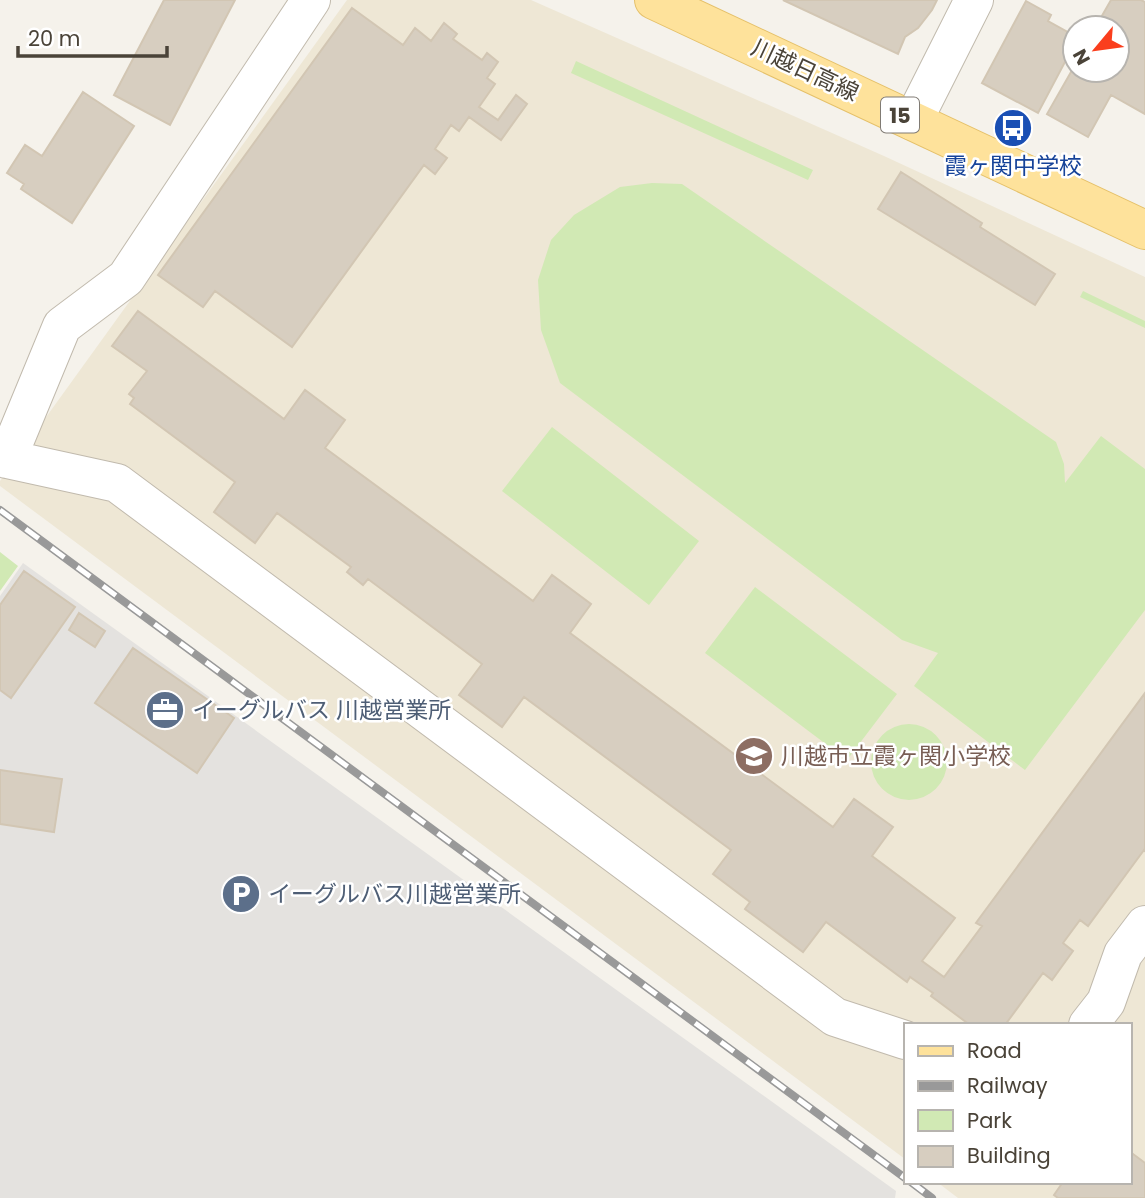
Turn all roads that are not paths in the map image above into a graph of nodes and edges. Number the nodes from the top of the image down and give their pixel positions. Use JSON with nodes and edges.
{"nodes":[{"id":1,"x":311,"y":0,"type":"edge"},
{"id":2,"x":654,"y":0,"type":"edge"},
{"id":3,"x":974,"y":0,"type":"edge"},
{"id":4,"x":913,"y":121,"type":"junction"},
{"id":5,"x":1145,"y":230,"type":"edge"},
{"id":6,"x":4,"y":456,"type":"edge"},
{"id":7,"x":1145,"y":925,"type":"edge"},
{"id":8,"x":1090,"y":1023,"type":"edge"},
{"id":9,"x":904,"y":1040,"type":"edge"}],
"edges":[{"from":1,"to":6,"type":"street"},
{"from":2,"to":4,"type":"main road","name":"川越日高線","number":"15"},
{"from":3,"to":4,"type":"street"},
{"from":4,"to":5,"type":"main road","name":"川越日高線","number":"15"},
{"from":6,"to":9,"type":"street"},
{"from":7,"to":8,"type":"street"}]}
